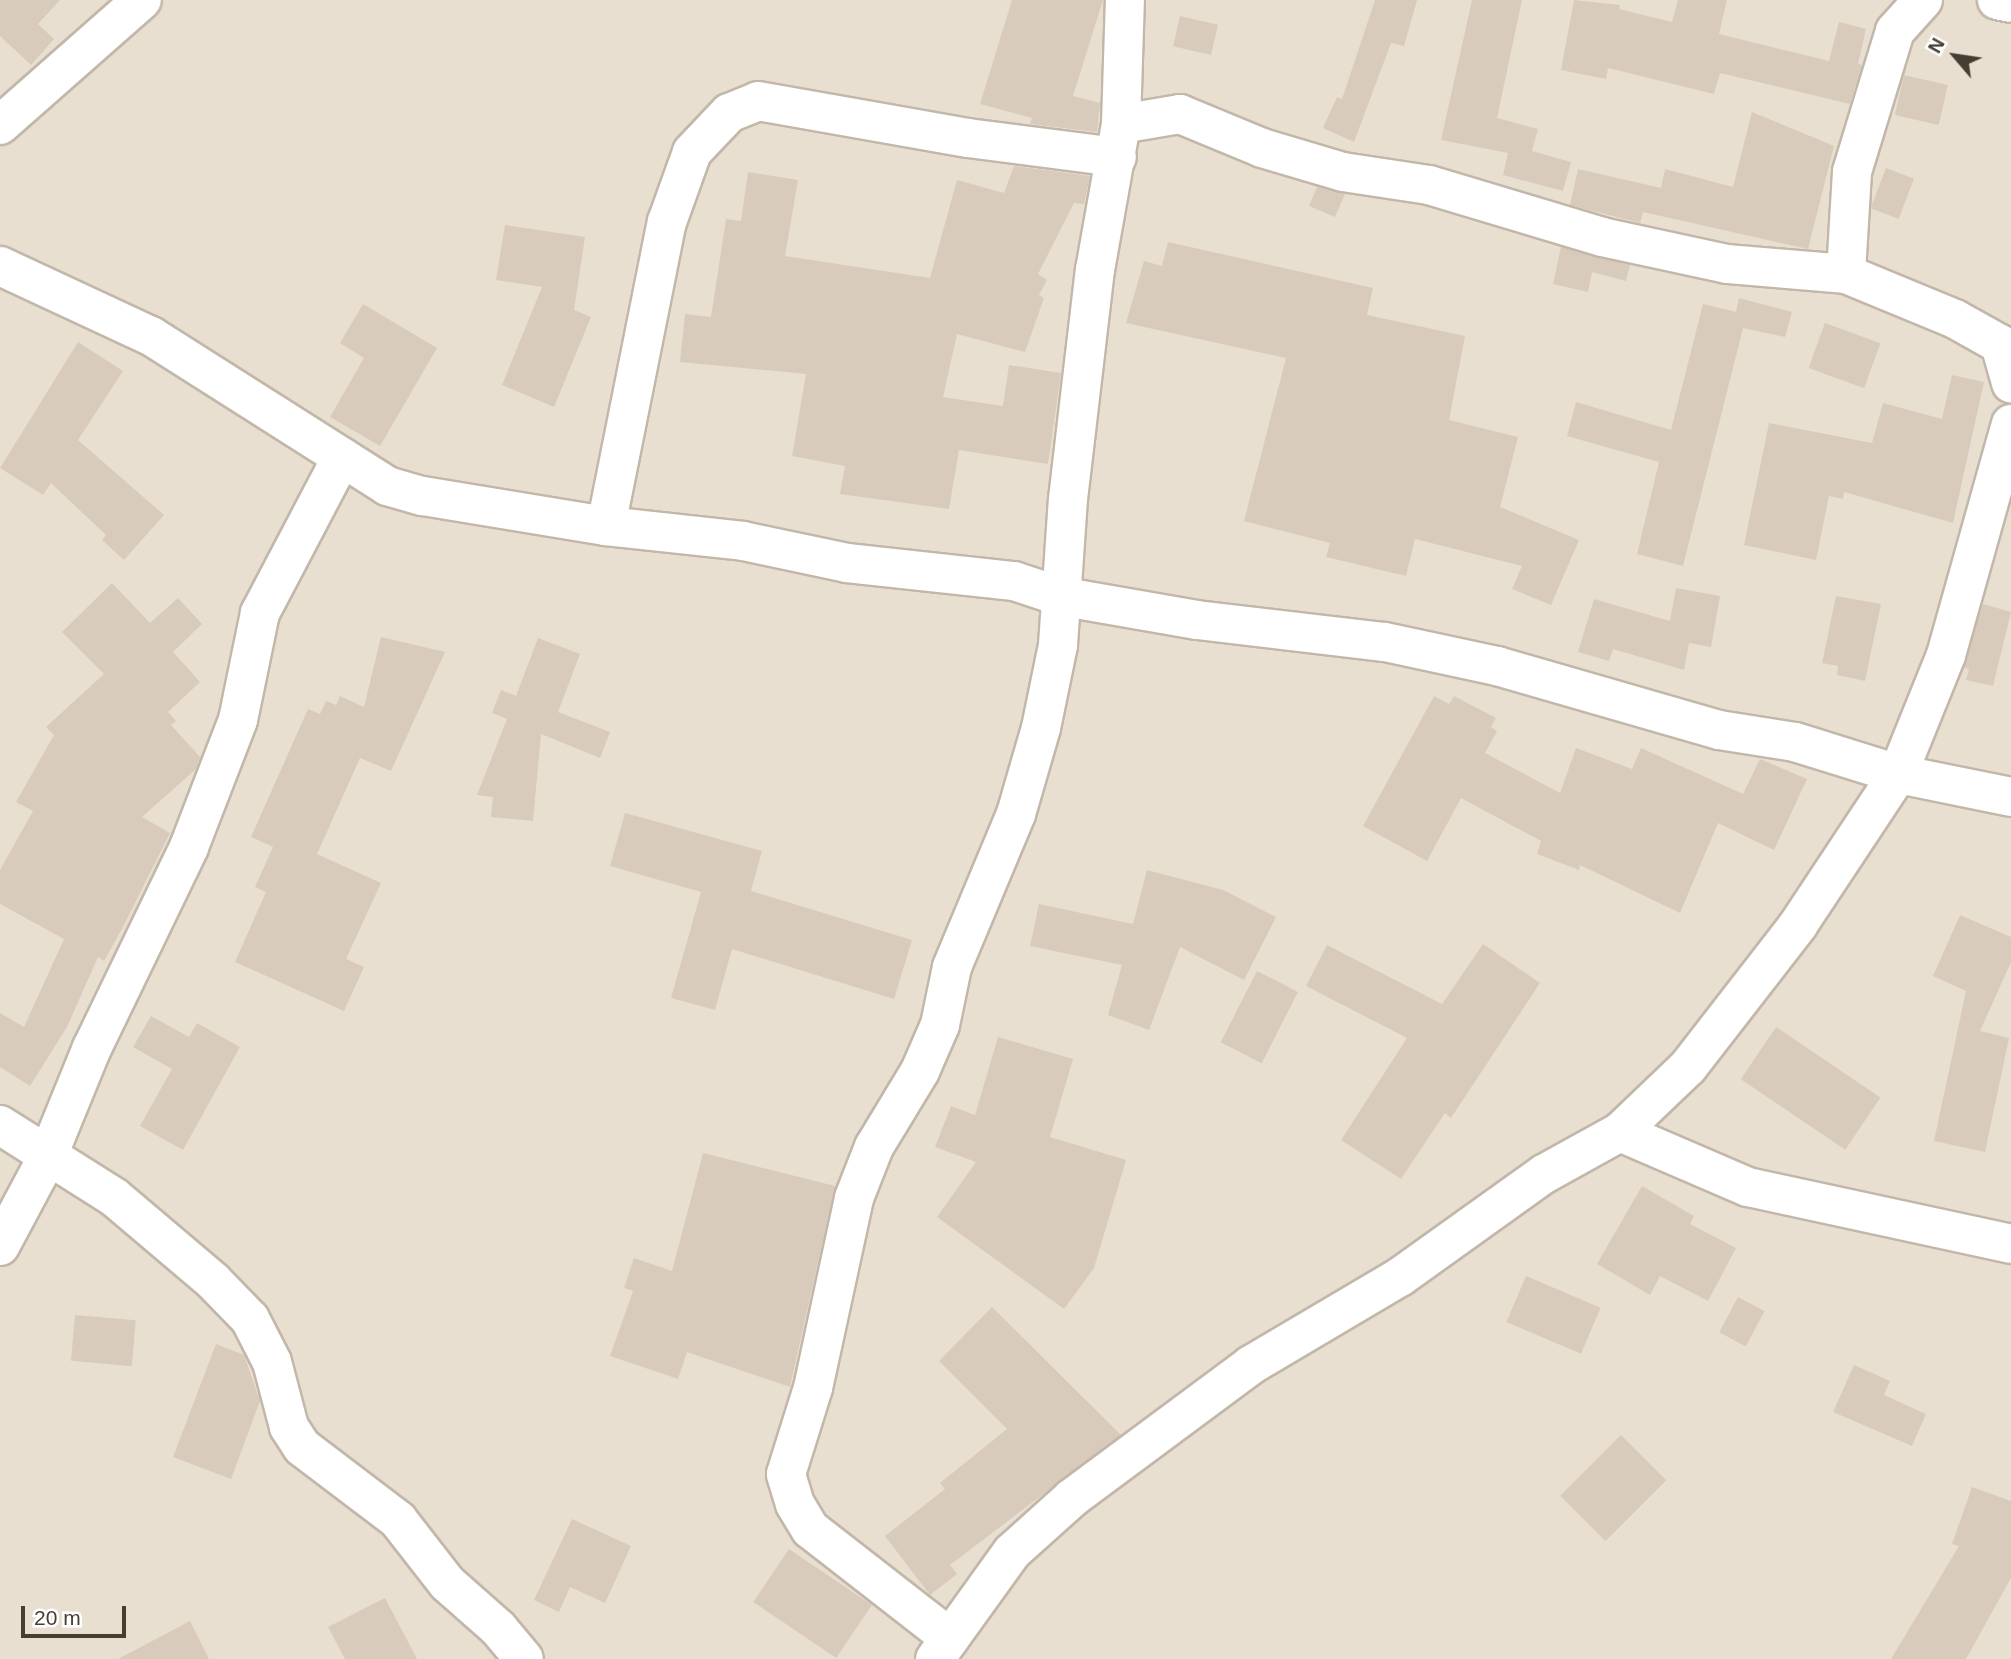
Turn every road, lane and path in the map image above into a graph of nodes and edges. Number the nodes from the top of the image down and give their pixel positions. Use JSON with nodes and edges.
{"nodes":[{"id":1,"x":142,"y":0,"type":"edge"},
{"id":2,"x":1125,"y":0,"type":"edge"},
{"id":3,"x":1923,"y":0,"type":"edge"},
{"id":4,"x":1997,"y":0,"type":"edge"},
{"id":5,"x":2011,"y":3,"type":"edge"},
{"id":6,"x":0,"y":125,"type":"edge"},
{"id":7,"x":1119,"y":141,"type":"junction"},
{"id":8,"x":0,"y":266,"type":"edge"},
{"id":9,"x":1846,"y":274,"type":"junction"},
{"id":10,"x":2006,"y":345,"type":"edge"},
{"id":11,"x":2011,"y":383,"type":"edge"},
{"id":12,"x":2011,"y":424,"type":"edge"},
{"id":13,"x":342,"y":457,"type":"junction"},
{"id":14,"x":606,"y":526,"type":"junction"},
{"id":15,"x":1059,"y":596,"type":"junction"},
{"id":16,"x":1898,"y":774,"type":"junction"},
{"id":17,"x":2011,"y":797,"type":"edge"},
{"id":18,"x":0,"y":1125,"type":"edge"},
{"id":19,"x":1620,"y":1132,"type":"junction"},
{"id":20,"x":47,"y":1158,"type":"junction"},
{"id":21,"x":2011,"y":1244,"type":"edge"},
{"id":22,"x":0,"y":1246,"type":"edge"},
{"id":23,"x":942,"y":1649,"type":"edge"},
{"id":24,"x":524,"y":1659,"type":"edge"}],
"edges":[{"from":1,"to":6,"type":"street"},
{"from":2,"to":7,"type":"street"},
{"from":3,"to":9,"type":"street"},
{"from":4,"to":5,"type":"street"},
{"from":7,"to":9,"type":"street"},
{"from":7,"to":14,"type":"street"},
{"from":7,"to":15,"type":"street"},
{"from":8,"to":13,"type":"street"},
{"from":9,"to":10,"type":"street"},
{"from":10,"to":11,"type":"street"},
{"from":12,"to":16,"type":"street"},
{"from":13,"to":14,"type":"street"},
{"from":13,"to":20,"type":"street"},
{"from":14,"to":15,"type":"street"},
{"from":15,"to":16,"type":"street"},
{"from":15,"to":23,"type":"street"},
{"from":16,"to":17,"type":"street"},
{"from":16,"to":19,"type":"street"},
{"from":18,"to":20,"type":"street"},
{"from":19,"to":21,"type":"street"},
{"from":19,"to":23,"type":"street"},
{"from":20,"to":22,"type":"street"},
{"from":20,"to":24,"type":"street"}]}
